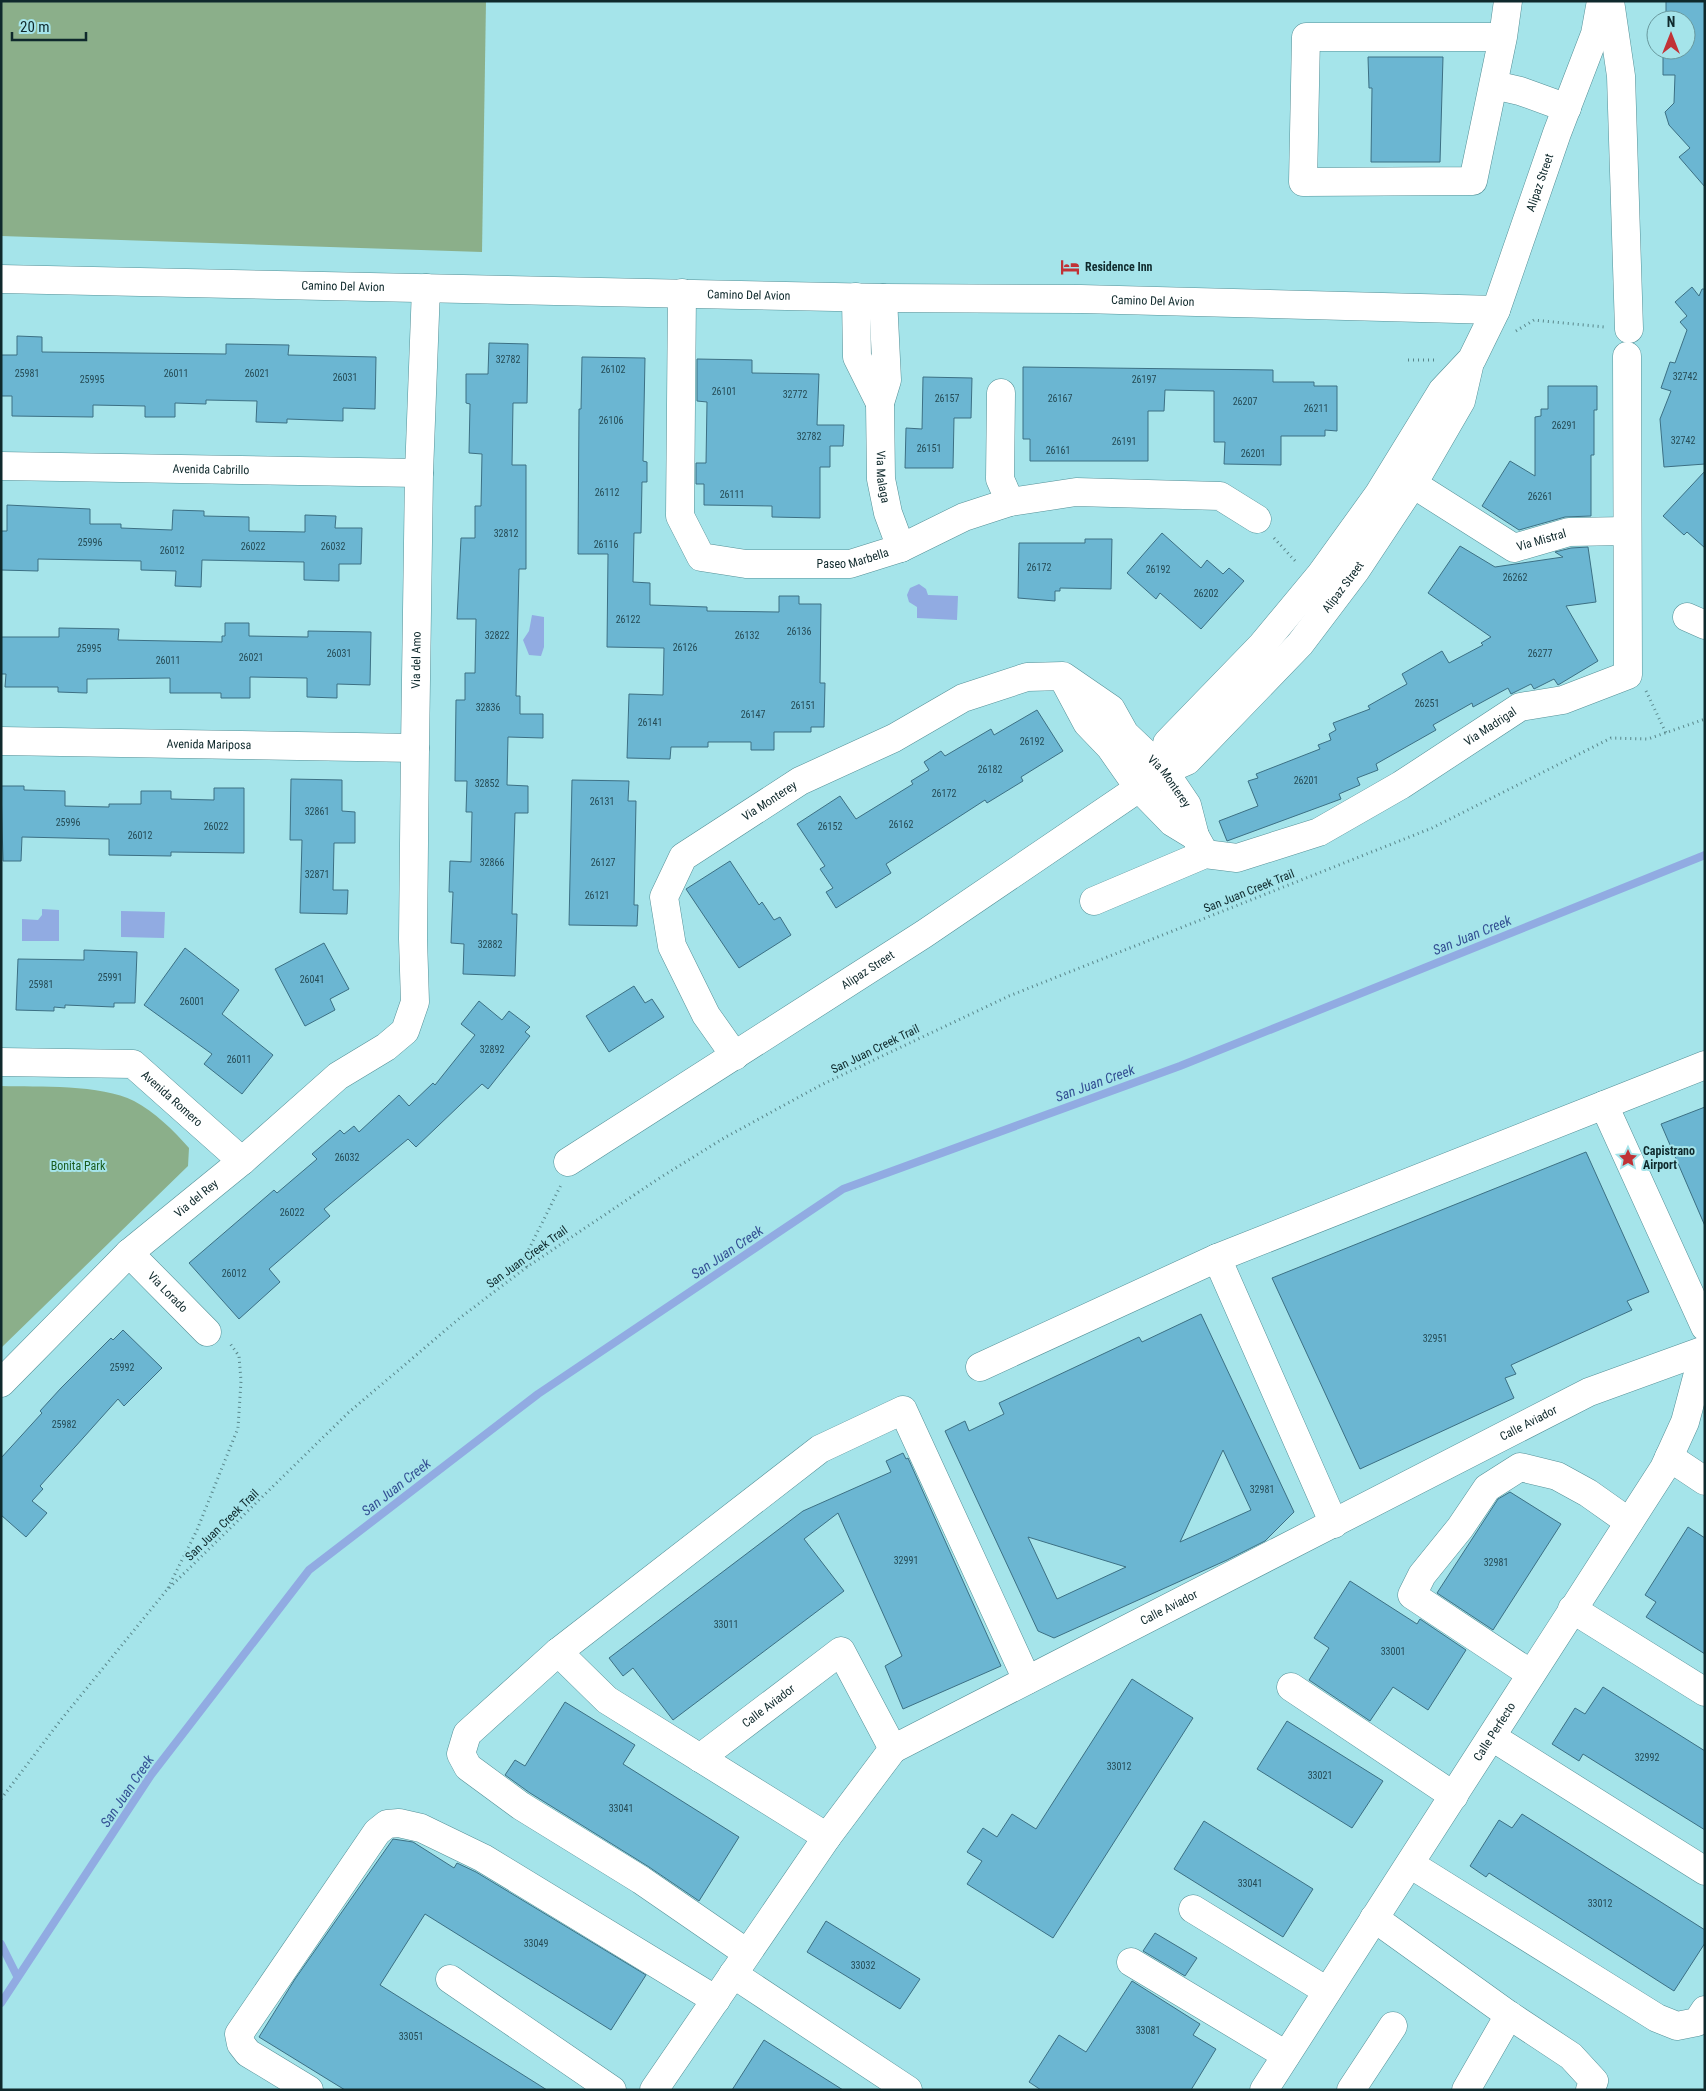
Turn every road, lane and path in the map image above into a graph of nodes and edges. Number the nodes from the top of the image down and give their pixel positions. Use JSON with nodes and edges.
{"nodes":[{"id":1,"x":1508,"y":1,"type":"edge"},
{"id":2,"x":1601,"y":1,"type":"edge"},
{"id":3,"x":1610,"y":1,"type":"edge"},
{"id":4,"x":1504,"y":37,"type":"junction"},
{"id":5,"x":1494,"y":85,"type":"junction"},
{"id":6,"x":1567,"y":108,"type":"junction"},
{"id":7,"x":1,"y":280,"type":"edge"},
{"id":8,"x":426,"y":288,"type":"junction"},
{"id":9,"x":682,"y":293,"type":"junction"},
{"id":10,"x":856,"y":297,"type":"junction"},
{"id":11,"x":883,"y":298,"type":"junction"},
{"id":12,"x":1496,"y":310,"type":"junction"},
{"id":13,"x":1534,"y":320,"type":"dead end"},
{"id":14,"x":1630,"y":329,"type":"joint"},
{"id":15,"x":1627,"y":356,"type":"dead end"},
{"id":16,"x":1470,"y":362,"type":"junction"},
{"id":17,"x":1001,"y":393,"type":"dead end"},
{"id":18,"x":880,"y":403,"type":"junction"},
{"id":19,"x":1,"y":466,"type":"edge"},
{"id":20,"x":420,"y":473,"type":"junction"},
{"id":21,"x":1414,"y":484,"type":"junction"},
{"id":22,"x":1010,"y":502,"type":"junction"},
{"id":23,"x":1257,"y":519,"type":"joint"},
{"id":24,"x":1626,"y":530,"type":"junction"},
{"id":25,"x":901,"y":548,"type":"junction"},
{"id":26,"x":1300,"y":564,"type":"dead end"},
{"id":27,"x":1063,"y":676,"type":"junction"},
{"id":28,"x":1705,"y":719,"type":"edge"},
{"id":29,"x":1,"y":741,"type":"edge"},
{"id":30,"x":415,"y":748,"type":"junction"},
{"id":31,"x":1164,"y":771,"type":"junction"},
{"id":32,"x":1138,"y":788,"type":"junction"},
{"id":33,"x":1200,"y":845,"type":"junction"},
{"id":34,"x":1094,"y":902,"type":"dead end"},
{"id":35,"x":405,"y":1031,"type":"joint"},
{"id":36,"x":735,"y":1056,"type":"junction"},
{"id":37,"x":1,"y":1062,"type":"edge"},
{"id":38,"x":1705,"y":1065,"type":"edge"},
{"id":39,"x":1604,"y":1105,"type":"junction"},
{"id":40,"x":242,"y":1161,"type":"junction"},
{"id":41,"x":568,"y":1162,"type":"joint"},
{"id":42,"x":129,"y":1253,"type":"junction"},
{"id":43,"x":1217,"y":1258,"type":"junction"},
{"id":44,"x":527,"y":1267,"type":"junction"},
{"id":45,"x":1705,"y":1327,"type":"edge"},
{"id":46,"x":206,"y":1332,"type":"joint"},
{"id":47,"x":1705,"y":1350,"type":"edge"},
{"id":48,"x":1705,"y":1363,"type":"edge"},
{"id":49,"x":980,"y":1367,"type":"dead end"},
{"id":50,"x":1,"y":1383,"type":"edge"},
{"id":51,"x":1669,"y":1457,"type":"junction"},
{"id":52,"x":1705,"y":1480,"type":"edge"},
{"id":53,"x":1629,"y":1522,"type":"junction"},
{"id":54,"x":1334,"y":1524,"type":"junction"},
{"id":55,"x":166,"y":1591,"type":"junction"},
{"id":56,"x":1572,"y":1609,"type":"junction"},
{"id":57,"x":558,"y":1652,"type":"junction"},
{"id":58,"x":1531,"y":1674,"type":"junction"},
{"id":59,"x":1027,"y":1680,"type":"junction"},
{"id":60,"x":1291,"y":1687,"type":"dead end"},
{"id":61,"x":1705,"y":1692,"type":"edge"},
{"id":62,"x":1492,"y":1737,"type":"junction"},
{"id":63,"x":893,"y":1749,"type":"junction"},
{"id":64,"x":700,"y":1758,"type":"junction"},
{"id":65,"x":1454,"y":1796,"type":"junction"},
{"id":66,"x":1,"y":1800,"type":"edge"},
{"id":67,"x":827,"y":1836,"type":"junction"},
{"id":68,"x":1410,"y":1864,"type":"junction"},
{"id":69,"x":1705,"y":1871,"type":"edge"},
{"id":70,"x":1193,"y":1909,"type":"dead end"},
{"id":71,"x":1374,"y":1918,"type":"junction"},
{"id":72,"x":1131,"y":1962,"type":"dead end"},
{"id":73,"x":740,"y":1964,"type":"junction"},
{"id":74,"x":450,"y":1980,"type":"dead end"},
{"id":75,"x":1327,"y":1991,"type":"junction"},
{"id":76,"x":716,"y":2000,"type":"junction"},
{"id":77,"x":1705,"y":2010,"type":"edge"},
{"id":78,"x":1509,"y":2015,"type":"junction"},
{"id":79,"x":1393,"y":2026,"type":"dead end"},
{"id":80,"x":1286,"y":2055,"type":"junction"},
{"id":81,"x":309,"y":2090,"type":"edge"},
{"id":82,"x":612,"y":2090,"type":"edge"},
{"id":83,"x":654,"y":2090,"type":"edge"},
{"id":84,"x":908,"y":2090,"type":"edge"},
{"id":85,"x":1264,"y":2090,"type":"edge"},
{"id":86,"x":1351,"y":2090,"type":"edge"},
{"id":87,"x":1466,"y":2090,"type":"edge"},
{"id":88,"x":1590,"y":2090,"type":"edge"}],
"edges":[{"from":1,"to":4,"type":"street"},
{"from":2,"to":6,"type":"street","name":"Alipaz Street"},
{"from":3,"to":14,"type":"street"},
{"from":4,"to":5,"type":"street"},
{"from":4,"to":5,"type":"street"},
{"from":5,"to":6,"type":"street"},
{"from":6,"to":12,"type":"street","name":"Alipaz Street"},
{"from":7,"to":8,"type":"street","name":"Camino Del Avion"},
{"from":8,"to":9,"type":"street","name":"Camino Del Avion"},
{"from":8,"to":20,"type":"street","name":"Via del Amo"},
{"from":9,"to":10,"type":"street","name":"Camino Del Avion"},
{"from":9,"to":25,"type":"street","name":"Paseo Marbella"},
{"from":10,"to":11,"type":"street","name":"Camino Del Avion"},
{"from":10,"to":18,"type":"street","name":"Via Malaga"},
{"from":11,"to":12,"type":"street","name":"Camino Del Avion"},
{"from":11,"to":18,"type":"street","name":"Via Malaga"},
{"from":12,"to":16,"type":"street","name":"Alipaz Street"},
{"from":13,"to":14,"type":"path"},
{"from":15,"to":24,"type":"street","name":"Via Madrigal"},
{"from":16,"to":21,"type":"street","name":"Alipaz Street"},
{"from":16,"to":31,"type":"street","name":"Alipaz Street"},
{"from":17,"to":22,"type":"street"},
{"from":18,"to":25,"type":"street","name":"Via Malaga"},
{"from":19,"to":20,"type":"street","name":"Avenida Cabrillo"},
{"from":20,"to":30,"type":"street","name":"Via del Amo"},
{"from":21,"to":24,"type":"street","name":"Via Mistral"},
{"from":21,"to":31,"type":"street","name":"Alipaz Street"},
{"from":22,"to":23,"type":"street","name":"Paseo Marbella"},
{"from":22,"to":25,"type":"street","name":"Paseo Marbella"},
{"from":23,"to":26,"type":"path"},
{"from":24,"to":33,"type":"street","name":"Via Madrigal"},
{"from":27,"to":31,"type":"street","name":"Via Monterey"},
{"from":27,"to":32,"type":"street","name":"Via Monterey"},
{"from":27,"to":36,"type":"street","name":"Via Monterey"},
{"from":28,"to":44,"type":"path","name":"San Juan Creek Trail"},
{"from":29,"to":30,"type":"street","name":"Avenida Mariposa"},
{"from":30,"to":35,"type":"street","name":"Via del Amo"},
{"from":31,"to":32,"type":"street","name":"Alipaz Street"},
{"from":31,"to":33,"type":"street","name":"Via Monterey"},
{"from":32,"to":33,"type":"street","name":"Via Monterey"},
{"from":32,"to":36,"type":"street","name":"Alipaz Street"},
{"from":33,"to":34,"type":"street"},
{"from":35,"to":40,"type":"street","name":"Via del Rey"},
{"from":36,"to":41,"type":"street","name":"Alipaz Street"},
{"from":37,"to":40,"type":"street","name":"Avenida Romero"},
{"from":38,"to":39,"type":"street"},
{"from":39,"to":43,"type":"street"},
{"from":39,"to":45,"type":"street"},
{"from":40,"to":42,"type":"street","name":"Via del Rey"},
{"from":41,"to":44,"type":"path"},
{"from":42,"to":46,"type":"street","name":"Via Lorado"},
{"from":42,"to":50,"type":"street","name":"Via del Rey"},
{"from":43,"to":49,"type":"street"},
{"from":43,"to":54,"type":"street"},
{"from":44,"to":55,"type":"path","name":"San Juan Creek Trail"},
{"from":46,"to":55,"type":"path","name":"San Juan Creek Trail"},
{"from":47,"to":54,"type":"street","name":"Calle Aviador"},
{"from":48,"to":51,"type":"street","name":"Calle Perfecto"},
{"from":51,"to":52,"type":"street"},
{"from":51,"to":53,"type":"street","name":"Calle Perfecto"},
{"from":53,"to":56,"type":"street","name":"Calle Perfecto"},
{"from":53,"to":58,"type":"street"},
{"from":54,"to":59,"type":"street","name":"Calle Aviador"},
{"from":55,"to":66,"type":"path","name":"San Juan Creek Trail"},
{"from":56,"to":58,"type":"street","name":"Calle Perfecto"},
{"from":56,"to":61,"type":"street"},
{"from":57,"to":59,"type":"street"},
{"from":57,"to":64,"type":"street"},
{"from":57,"to":73,"type":"street"},
{"from":58,"to":62,"type":"street","name":"Calle Perfecto"},
{"from":59,"to":63,"type":"street","name":"Calle Aviador"},
{"from":60,"to":65,"type":"street"},
{"from":62,"to":65,"type":"street","name":"Calle Perfecto"},
{"from":62,"to":69,"type":"street"},
{"from":63,"to":64,"type":"street","name":"Calle Aviador"},
{"from":63,"to":67,"type":"street"},
{"from":64,"to":67,"type":"street"},
{"from":65,"to":68,"type":"street","name":"Calle Perfecto"},
{"from":67,"to":73,"type":"street"},
{"from":68,"to":71,"type":"street","name":"Calle Perfecto"},
{"from":68,"to":77,"type":"street"},
{"from":70,"to":75,"type":"street"},
{"from":71,"to":75,"type":"street","name":"Calle Perfecto"},
{"from":71,"to":78,"type":"street"},
{"from":72,"to":80,"type":"street"},
{"from":73,"to":76,"type":"street"},
{"from":73,"to":84,"type":"street"},
{"from":74,"to":82,"type":"street"},
{"from":75,"to":80,"type":"street","name":"Calle Perfecto"},
{"from":76,"to":81,"type":"street"},
{"from":76,"to":83,"type":"street"},
{"from":78,"to":87,"type":"street"},
{"from":78,"to":88,"type":"street"},
{"from":79,"to":86,"type":"street"},
{"from":80,"to":85,"type":"street","name":"Calle Perfecto"}]}
